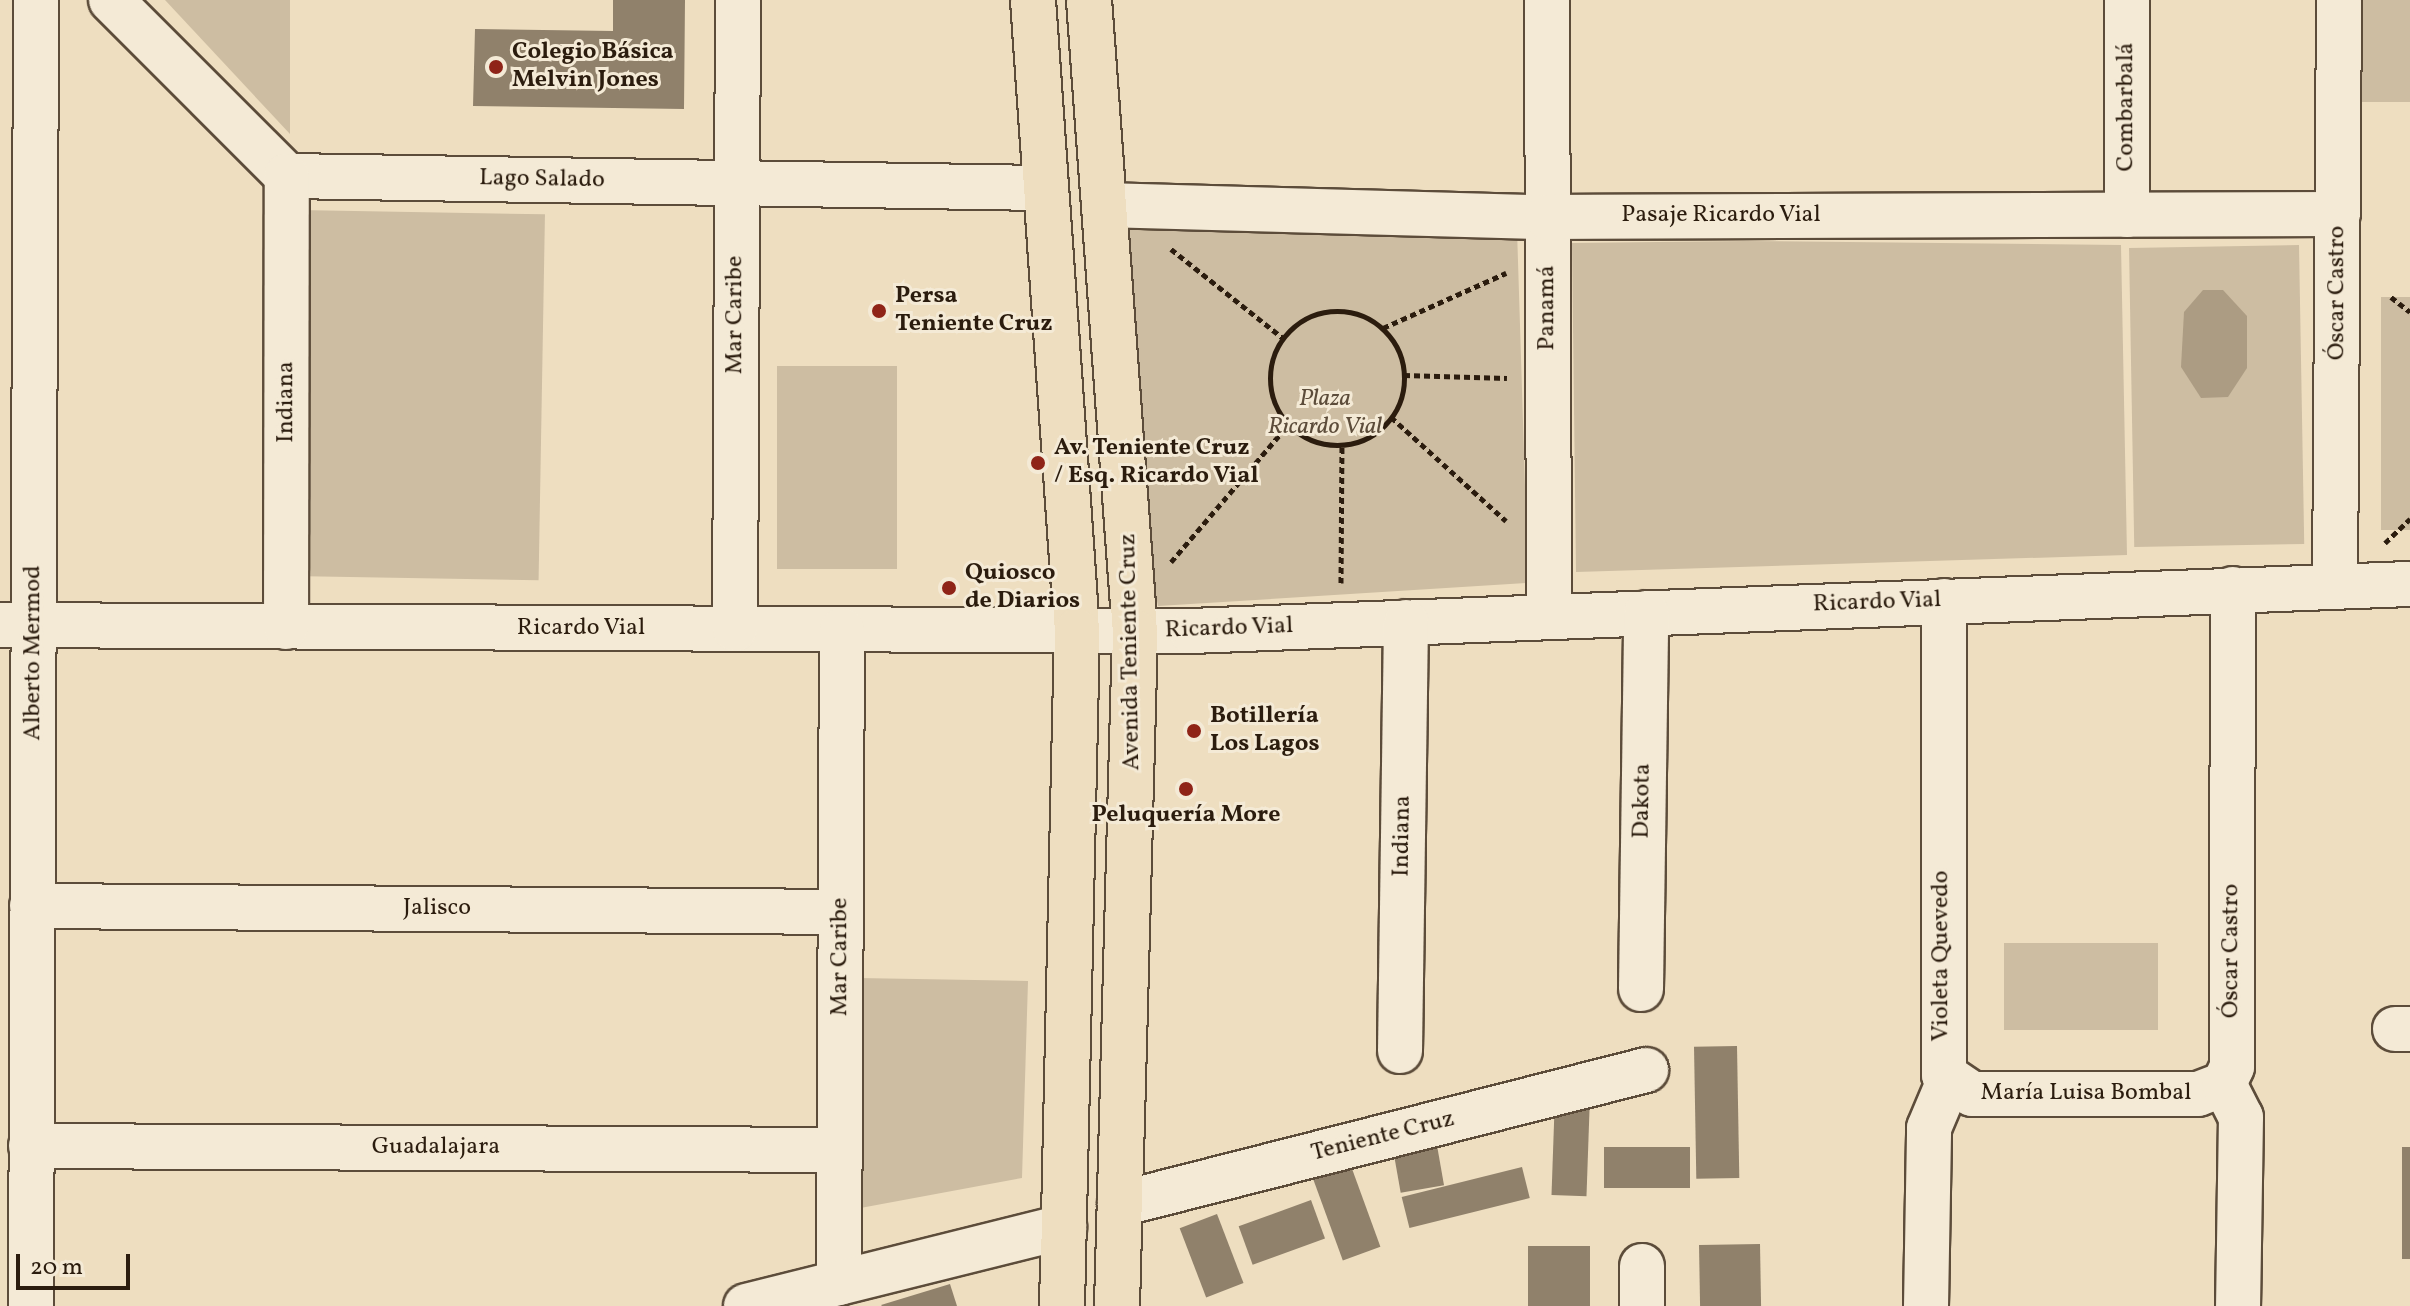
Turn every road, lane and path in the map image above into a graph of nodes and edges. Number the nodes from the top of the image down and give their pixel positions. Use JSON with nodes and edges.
{"nodes":[{"id":1,"x":36,"y":0,"type":"edge"},
{"id":2,"x":111,"y":0,"type":"edge"},
{"id":3,"x":738,"y":0,"type":"edge"},
{"id":4,"x":1033,"y":0,"type":"edge"},
{"id":5,"x":1089,"y":0,"type":"edge"},
{"id":6,"x":1547,"y":0,"type":"edge"},
{"id":7,"x":2127,"y":0,"type":"edge"},
{"id":8,"x":2339,"y":0,"type":"edge"},
{"id":9,"x":287,"y":176,"type":"junction"},
{"id":10,"x":737,"y":184,"type":"junction"},
{"id":11,"x":1045,"y":188,"type":"junction"},
{"id":12,"x":1104,"y":205,"type":"junction"},
{"id":13,"x":2338,"y":214,"type":"junction"},
{"id":14,"x":2127,"y":215,"type":"junction"},
{"id":15,"x":1548,"y":235,"type":"junction"},
{"id":16,"x":1157,"y":240,"type":"dead end"},
{"id":17,"x":2391,"y":297,"type":"dead end"},
{"id":18,"x":2410,"y":312,"type":"edge"},
{"id":19,"x":1383,"y":328,"type":"junction"},
{"id":20,"x":1283,"y":338,"type":"junction"},
{"id":21,"x":1404,"y":375,"type":"junction"},
{"id":22,"x":1548,"y":379,"type":"junction"},
{"id":23,"x":1391,"y":417,"type":"junction"},
{"id":24,"x":1289,"y":424,"type":"junction"},
{"id":25,"x":1342,"y":444,"type":"junction"},
{"id":26,"x":2410,"y":519,"type":"edge"},
{"id":27,"x":2378,"y":550,"type":"dead end"},
{"id":28,"x":1549,"y":560,"type":"junction"},
{"id":29,"x":1168,"y":566,"type":"dead end"},
{"id":30,"x":2410,"y":584,"type":"edge"},
{"id":31,"x":1341,"y":585,"type":"dead end"},
{"id":32,"x":2335,"y":586,"type":"junction"},
{"id":33,"x":2233,"y":589,"type":"junction"},
{"id":34,"x":1944,"y":601,"type":"junction"},
{"id":35,"x":1646,"y":613,"type":"junction"},
{"id":36,"x":1549,"y":616,"type":"junction"},
{"id":37,"x":1406,"y":622,"type":"junction"},
{"id":38,"x":17,"y":625,"type":"edge"},
{"id":39,"x":286,"y":627,"type":"junction"},
{"id":40,"x":735,"y":629,"type":"junction"},
{"id":41,"x":842,"y":630,"type":"junction"},
{"id":42,"x":1077,"y":631,"type":"junction"},
{"id":43,"x":1135,"y":632,"type":"junction"},
{"id":44,"x":32,"y":906,"type":"junction"},
{"id":45,"x":841,"y":912,"type":"junction"},
{"id":46,"x":1641,"y":989,"type":"dead end"},
{"id":47,"x":1400,"y":1051,"type":"dead end"},
{"id":48,"x":1646,"y":1070,"type":"dead end"},
{"id":49,"x":1948,"y":1083,"type":"junction"},
{"id":50,"x":2224,"y":1084,"type":"junction"},
{"id":51,"x":31,"y":1146,"type":"junction"},
{"id":52,"x":840,"y":1150,"type":"junction"},
{"id":53,"x":1120,"y":1204,"type":"junction"},
{"id":54,"x":1064,"y":1227,"type":"junction"},
{"id":55,"x":839,"y":1283,"type":"junction"},
{"id":56,"x":31,"y":1306,"type":"edge"},
{"id":57,"x":746,"y":1306,"type":"edge"},
{"id":58,"x":1062,"y":1306,"type":"edge"},
{"id":59,"x":1117,"y":1306,"type":"edge"},
{"id":60,"x":1926,"y":1306,"type":"edge"},
{"id":61,"x":2238,"y":1306,"type":"edge"}],
"edges":[{"from":1,"to":38,"type":"street","name":"Alberto Mermod"},
{"from":2,"to":9,"type":"street"},
{"from":3,"to":10,"type":"street","name":"Mar Caribe"},
{"from":4,"to":11,"type":"main road"},
{"from":5,"to":12,"type":"main road","name":"Avenida Teniente Cruz"},
{"from":6,"to":15,"type":"street","name":"Panamá"},
{"from":7,"to":14,"type":"street","name":"Combarbalá"},
{"from":8,"to":13,"type":"street","name":"Óscar Castro"},
{"from":9,"to":10,"type":"street","name":"Lago Salado"},
{"from":9,"to":39,"type":"street","name":"Indiana"},
{"from":10,"to":11,"type":"street","name":"Lago Salado"},
{"from":10,"to":40,"type":"street","name":"Mar Caribe"},
{"from":11,"to":42,"type":"main road"},
{"from":12,"to":15,"type":"street","name":"Pasaje Ricardo Vial"},
{"from":12,"to":43,"type":"main road","name":"Avenida Teniente Cruz"},
{"from":13,"to":14,"type":"street","name":"Pasaje Ricardo Vial"},
{"from":13,"to":32,"type":"street","name":"Óscar Castro"},
{"from":14,"to":15,"type":"street","name":"Pasaje Ricardo Vial"},
{"from":15,"to":19,"type":"path"},
{"from":15,"to":22,"type":"street","name":"Panamá"},
{"from":16,"to":20,"type":"path"},
{"from":17,"to":18,"type":"path"},
{"from":19,"to":20,"type":"path"},
{"from":19,"to":21,"type":"path"},
{"from":20,"to":24,"type":"path"},
{"from":21,"to":22,"type":"path"},
{"from":21,"to":23,"type":"path"},
{"from":22,"to":28,"type":"street","name":"Panamá"},
{"from":23,"to":25,"type":"path"},
{"from":23,"to":28,"type":"path"},
{"from":24,"to":25,"type":"path"},
{"from":24,"to":29,"type":"path"},
{"from":25,"to":31,"type":"path"},
{"from":26,"to":27,"type":"path"},
{"from":28,"to":36,"type":"street","name":"Panamá"},
{"from":30,"to":32,"type":"street","name":"Ricardo Vial"},
{"from":32,"to":33,"type":"street","name":"Ricardo Vial"},
{"from":33,"to":34,"type":"street","name":"Ricardo Vial"},
{"from":33,"to":50,"type":"street","name":"Óscar Castro"},
{"from":34,"to":35,"type":"street","name":"Ricardo Vial"},
{"from":34,"to":49,"type":"street","name":"Violeta Quevedo"},
{"from":35,"to":36,"type":"street","name":"Ricardo Vial"},
{"from":35,"to":46,"type":"street","name":"Dakota"},
{"from":36,"to":37,"type":"street","name":"Ricardo Vial"},
{"from":37,"to":43,"type":"street","name":"Ricardo Vial"},
{"from":37,"to":47,"type":"street","name":"Indiana"},
{"from":38,"to":39,"type":"street","name":"Ricardo Vial"},
{"from":38,"to":44,"type":"street","name":"Alberto Mermod"},
{"from":39,"to":40,"type":"street","name":"Ricardo Vial"},
{"from":40,"to":41,"type":"street","name":"Ricardo Vial"},
{"from":41,"to":42,"type":"street","name":"Ricardo Vial"},
{"from":41,"to":45,"type":"street","name":"Mar Caribe"},
{"from":42,"to":43,"type":"street","name":"Ricardo Vial"},
{"from":42,"to":54,"type":"main road"},
{"from":43,"to":53,"type":"main road","name":"Avenida Teniente Cruz"},
{"from":44,"to":45,"type":"street","name":"Jalisco"},
{"from":44,"to":51,"type":"street","name":"Alberto Mermod"},
{"from":45,"to":52,"type":"street","name":"Mar Caribe"},
{"from":48,"to":53,"type":"street","name":"Teniente Cruz"},
{"from":49,"to":50,"type":"street","name":"María Luisa Bombal"},
{"from":49,"to":60,"type":"street"},
{"from":50,"to":61,"type":"street"},
{"from":51,"to":52,"type":"street","name":"Guadalajara"},
{"from":51,"to":56,"type":"street","name":"Alberto Mermod"},
{"from":52,"to":55,"type":"street","name":"Mar Caribe"},
{"from":53,"to":59,"type":"main road","name":"Avenida Teniente Cruz"},
{"from":54,"to":55,"type":"street"},
{"from":54,"to":58,"type":"main road"},
{"from":55,"to":57,"type":"street"}]}
